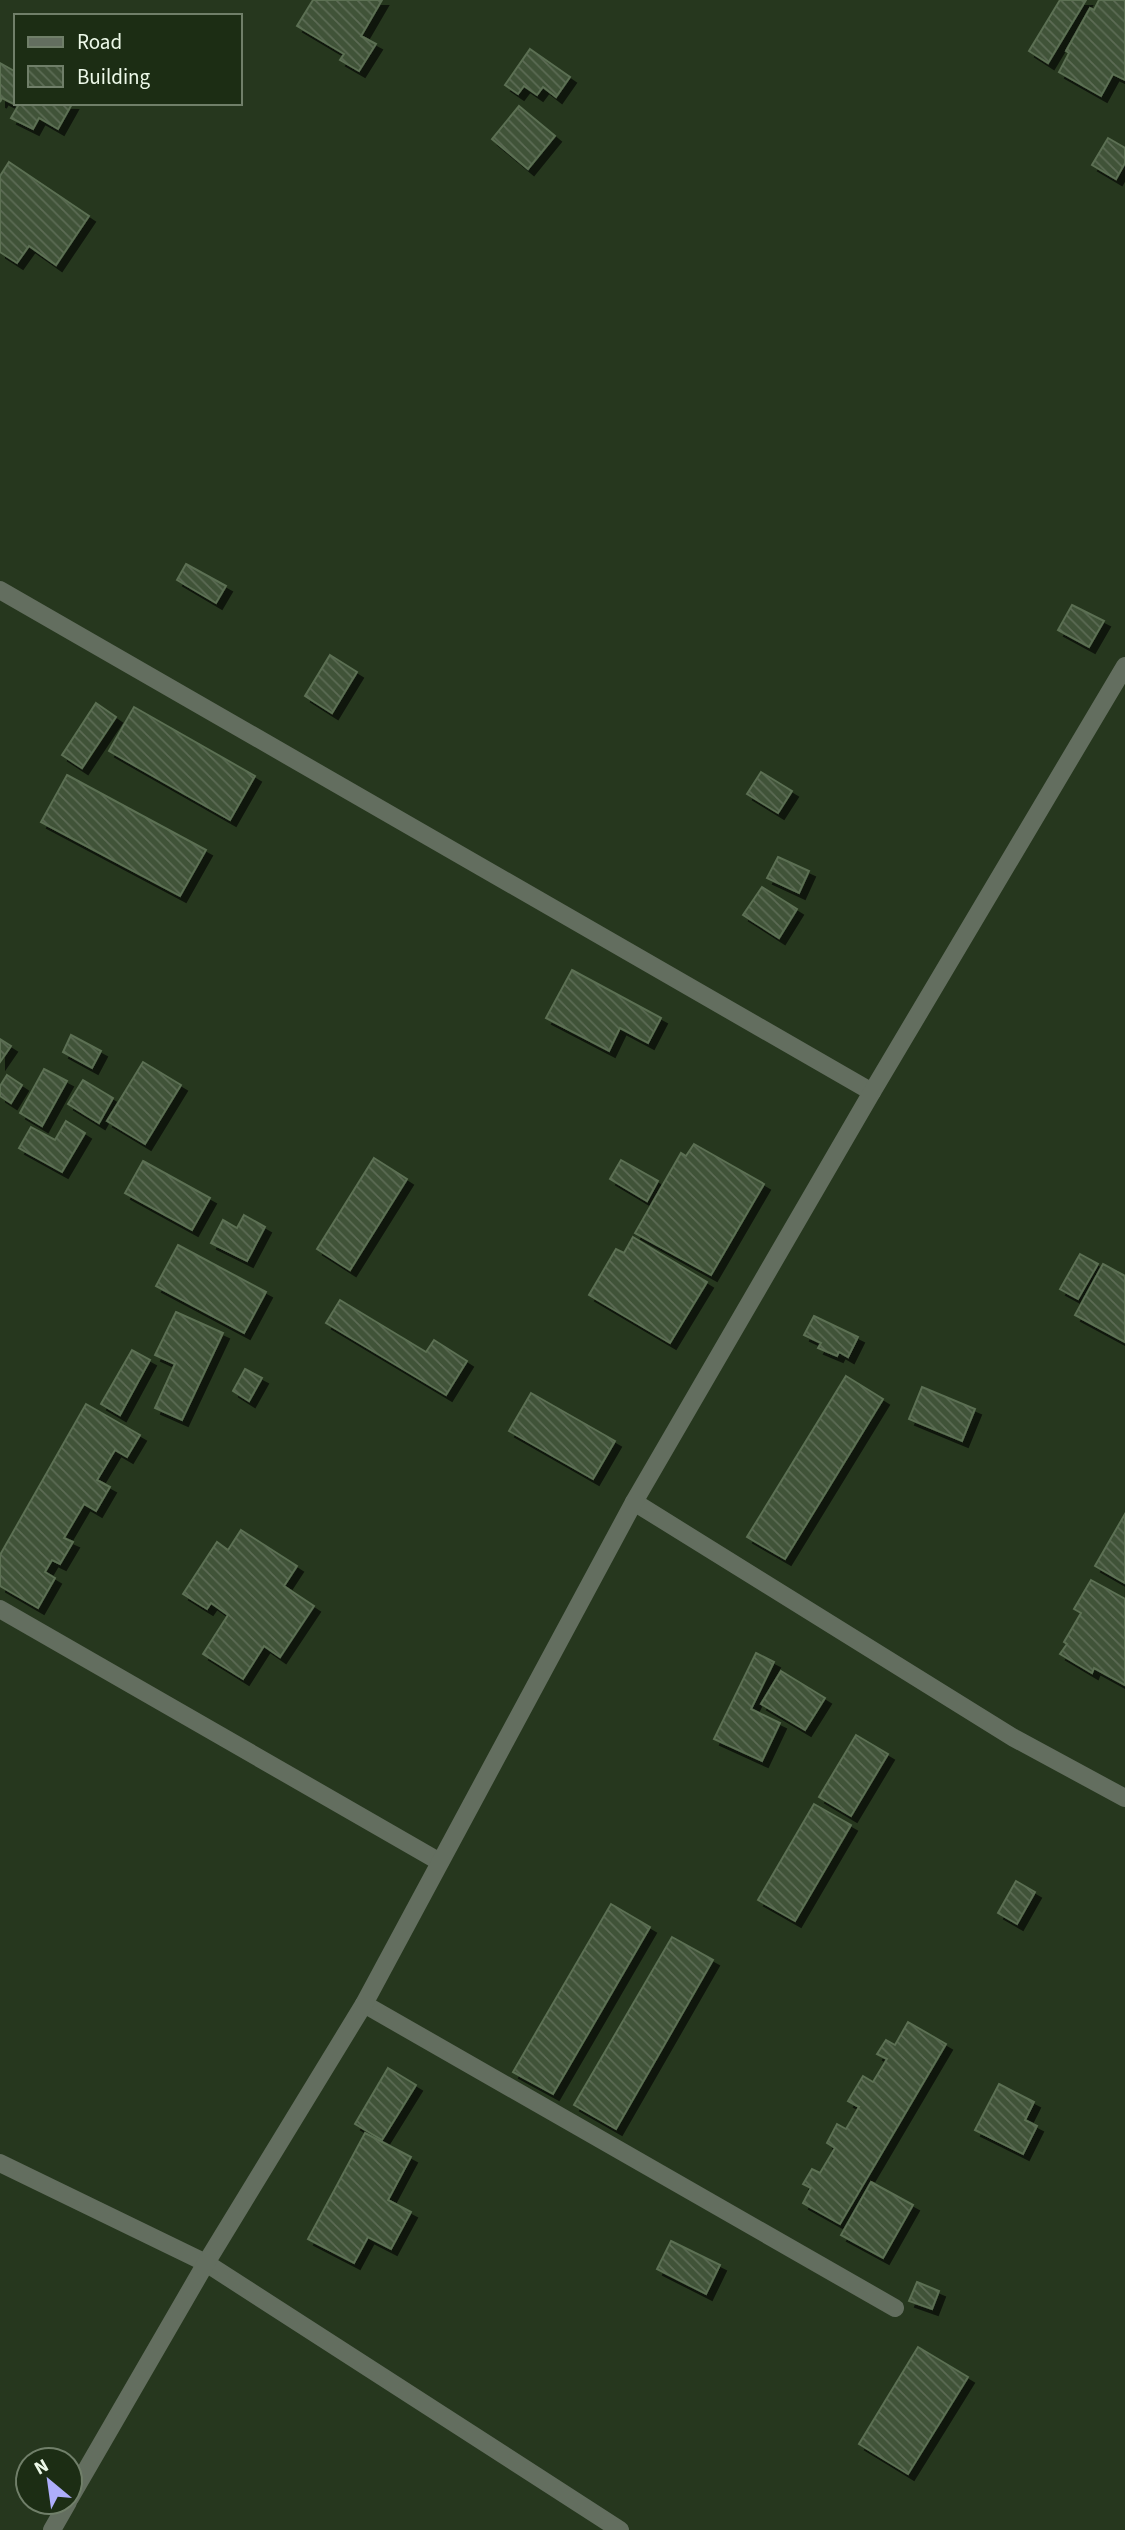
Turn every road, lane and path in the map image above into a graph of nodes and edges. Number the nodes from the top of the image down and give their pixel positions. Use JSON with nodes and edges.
{"nodes":[{"id":1,"x":0,"y":590,"type":"edge"},
{"id":2,"x":1125,"y":666,"type":"edge"},
{"id":3,"x":872,"y":1092,"type":"junction"},
{"id":4,"x":634,"y":1502,"type":"junction"},
{"id":5,"x":0,"y":1609,"type":"edge"},
{"id":6,"x":1125,"y":1798,"type":"edge"},
{"id":7,"x":440,"y":1863,"type":"junction"},
{"id":8,"x":364,"y":2004,"type":"junction"},
{"id":9,"x":0,"y":2163,"type":"edge"},
{"id":10,"x":206,"y":2263,"type":"junction"},
{"id":11,"x":895,"y":2308,"type":"dead end"},
{"id":12,"x":84,"y":2474,"type":"edge"},
{"id":13,"x":620,"y":2530,"type":"edge"}],
"edges":[{"from":1,"to":3,"type":"street"},
{"from":2,"to":3,"type":"street"},
{"from":3,"to":4,"type":"street"},
{"from":4,"to":6,"type":"street"},
{"from":4,"to":7,"type":"street"},
{"from":5,"to":7,"type":"street"},
{"from":7,"to":8,"type":"street"},
{"from":8,"to":10,"type":"street"},
{"from":8,"to":11,"type":"street"},
{"from":9,"to":10,"type":"street"},
{"from":10,"to":12,"type":"street"},
{"from":10,"to":13,"type":"street"}]}
